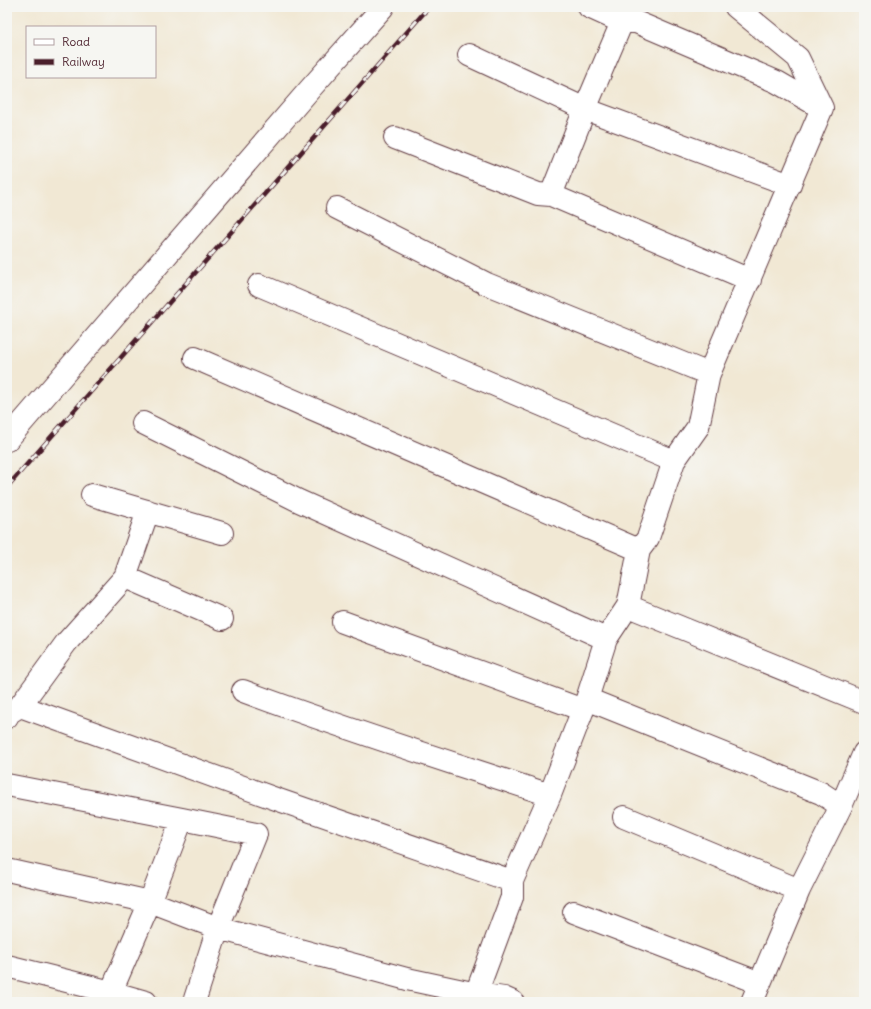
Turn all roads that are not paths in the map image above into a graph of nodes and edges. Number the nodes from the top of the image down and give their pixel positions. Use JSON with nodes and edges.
{"nodes":[{"id":1,"x":383,"y":7,"type":"edge"},
{"id":2,"x":589,"y":7,"type":"edge"},
{"id":3,"x":736,"y":7,"type":"edge"},
{"id":4,"x":622,"y":22,"type":"junction"},
{"id":5,"x":469,"y":55,"type":"dead end"},
{"id":6,"x":822,"y":108,"type":"junction"},
{"id":7,"x":585,"y":109,"type":"junction"},
{"id":8,"x":395,"y":138,"type":"dead end"},
{"id":9,"x":790,"y":185,"type":"junction"},
{"id":10,"x":551,"y":194,"type":"junction"},
{"id":11,"x":337,"y":208,"type":"dead end"},
{"id":12,"x":750,"y":280,"type":"junction"},
{"id":13,"x":259,"y":285,"type":"dead end"},
{"id":14,"x":195,"y":358,"type":"dead end"},
{"id":15,"x":709,"y":374,"type":"junction"},
{"id":16,"x":143,"y":423,"type":"dead end"},
{"id":17,"x":7,"y":440,"type":"edge"},
{"id":18,"x":674,"y":461,"type":"junction"},
{"id":19,"x":92,"y":495,"type":"dead end"},
{"id":20,"x":148,"y":511,"type":"junction"},
{"id":21,"x":222,"y":534,"type":"dead end"},
{"id":22,"x":639,"y":550,"type":"junction"},
{"id":23,"x":125,"y":577,"type":"junction"},
{"id":24,"x":628,"y":606,"type":"junction"},
{"id":25,"x":222,"y":618,"type":"dead end"},
{"id":26,"x":343,"y":622,"type":"dead end"},
{"id":27,"x":606,"y":639,"type":"junction"},
{"id":28,"x":243,"y":691,"type":"dead end"},
{"id":29,"x":864,"y":702,"type":"edge"},
{"id":30,"x":585,"y":705,"type":"junction"},
{"id":31,"x":13,"y":711,"type":"edge"},
{"id":32,"x":864,"y":753,"type":"edge"},
{"id":33,"x":7,"y":785,"type":"edge"},
{"id":34,"x":550,"y":794,"type":"junction"},
{"id":35,"x":841,"y":806,"type":"junction"},
{"id":36,"x":624,"y":817,"type":"dead end"},
{"id":37,"x":182,"y":818,"type":"junction"},
{"id":38,"x":7,"y":870,"type":"edge"},
{"id":39,"x":512,"y":881,"type":"junction"},
{"id":40,"x":799,"y":890,"type":"junction"},
{"id":41,"x":150,"y":902,"type":"junction"},
{"id":42,"x":574,"y":912,"type":"dead end"},
{"id":43,"x":218,"y":928,"type":"junction"},
{"id":44,"x":7,"y":966,"type":"edge"},
{"id":45,"x":111,"y":992,"type":"junction"},
{"id":46,"x":756,"y":993,"type":"edge"},
{"id":47,"x":475,"y":998,"type":"edge"},
{"id":48,"x":146,"y":1002,"type":"edge"},
{"id":49,"x":194,"y":1002,"type":"edge"},
{"id":50,"x":513,"y":1002,"type":"edge"}],
"edges":[{"from":1,"to":17,"type":"street"},
{"from":2,"to":4,"type":"street"},
{"from":3,"to":6,"type":"street"},
{"from":4,"to":6,"type":"street"},
{"from":4,"to":7,"type":"street"},
{"from":5,"to":7,"type":"street"},
{"from":6,"to":9,"type":"street"},
{"from":7,"to":9,"type":"street"},
{"from":7,"to":10,"type":"street"},
{"from":8,"to":10,"type":"street"},
{"from":9,"to":12,"type":"street"},
{"from":10,"to":12,"type":"street"},
{"from":11,"to":15,"type":"street"},
{"from":12,"to":15,"type":"street"},
{"from":13,"to":18,"type":"street"},
{"from":14,"to":22,"type":"street"},
{"from":15,"to":18,"type":"street"},
{"from":16,"to":27,"type":"street"},
{"from":18,"to":22,"type":"street"},
{"from":19,"to":20,"type":"street"},
{"from":20,"to":21,"type":"street"},
{"from":20,"to":23,"type":"street"},
{"from":22,"to":24,"type":"street"},
{"from":23,"to":25,"type":"street"},
{"from":23,"to":31,"type":"street"},
{"from":24,"to":27,"type":"street"},
{"from":24,"to":29,"type":"street"},
{"from":26,"to":30,"type":"street"},
{"from":27,"to":30,"type":"street"},
{"from":28,"to":34,"type":"street"},
{"from":30,"to":34,"type":"street"},
{"from":30,"to":35,"type":"street"},
{"from":31,"to":39,"type":"street"},
{"from":32,"to":35,"type":"street"},
{"from":33,"to":37,"type":"street"},
{"from":34,"to":39,"type":"street"},
{"from":35,"to":40,"type":"street"},
{"from":36,"to":40,"type":"street"},
{"from":37,"to":41,"type":"street"},
{"from":37,"to":43,"type":"street"},
{"from":38,"to":41,"type":"street"},
{"from":39,"to":47,"type":"street"},
{"from":40,"to":46,"type":"street"},
{"from":41,"to":43,"type":"street"},
{"from":41,"to":45,"type":"street"},
{"from":42,"to":46,"type":"street"},
{"from":43,"to":47,"type":"street"},
{"from":43,"to":49,"type":"street"},
{"from":44,"to":45,"type":"street"},
{"from":45,"to":48,"type":"street"},
{"from":47,"to":50,"type":"street"}]}
